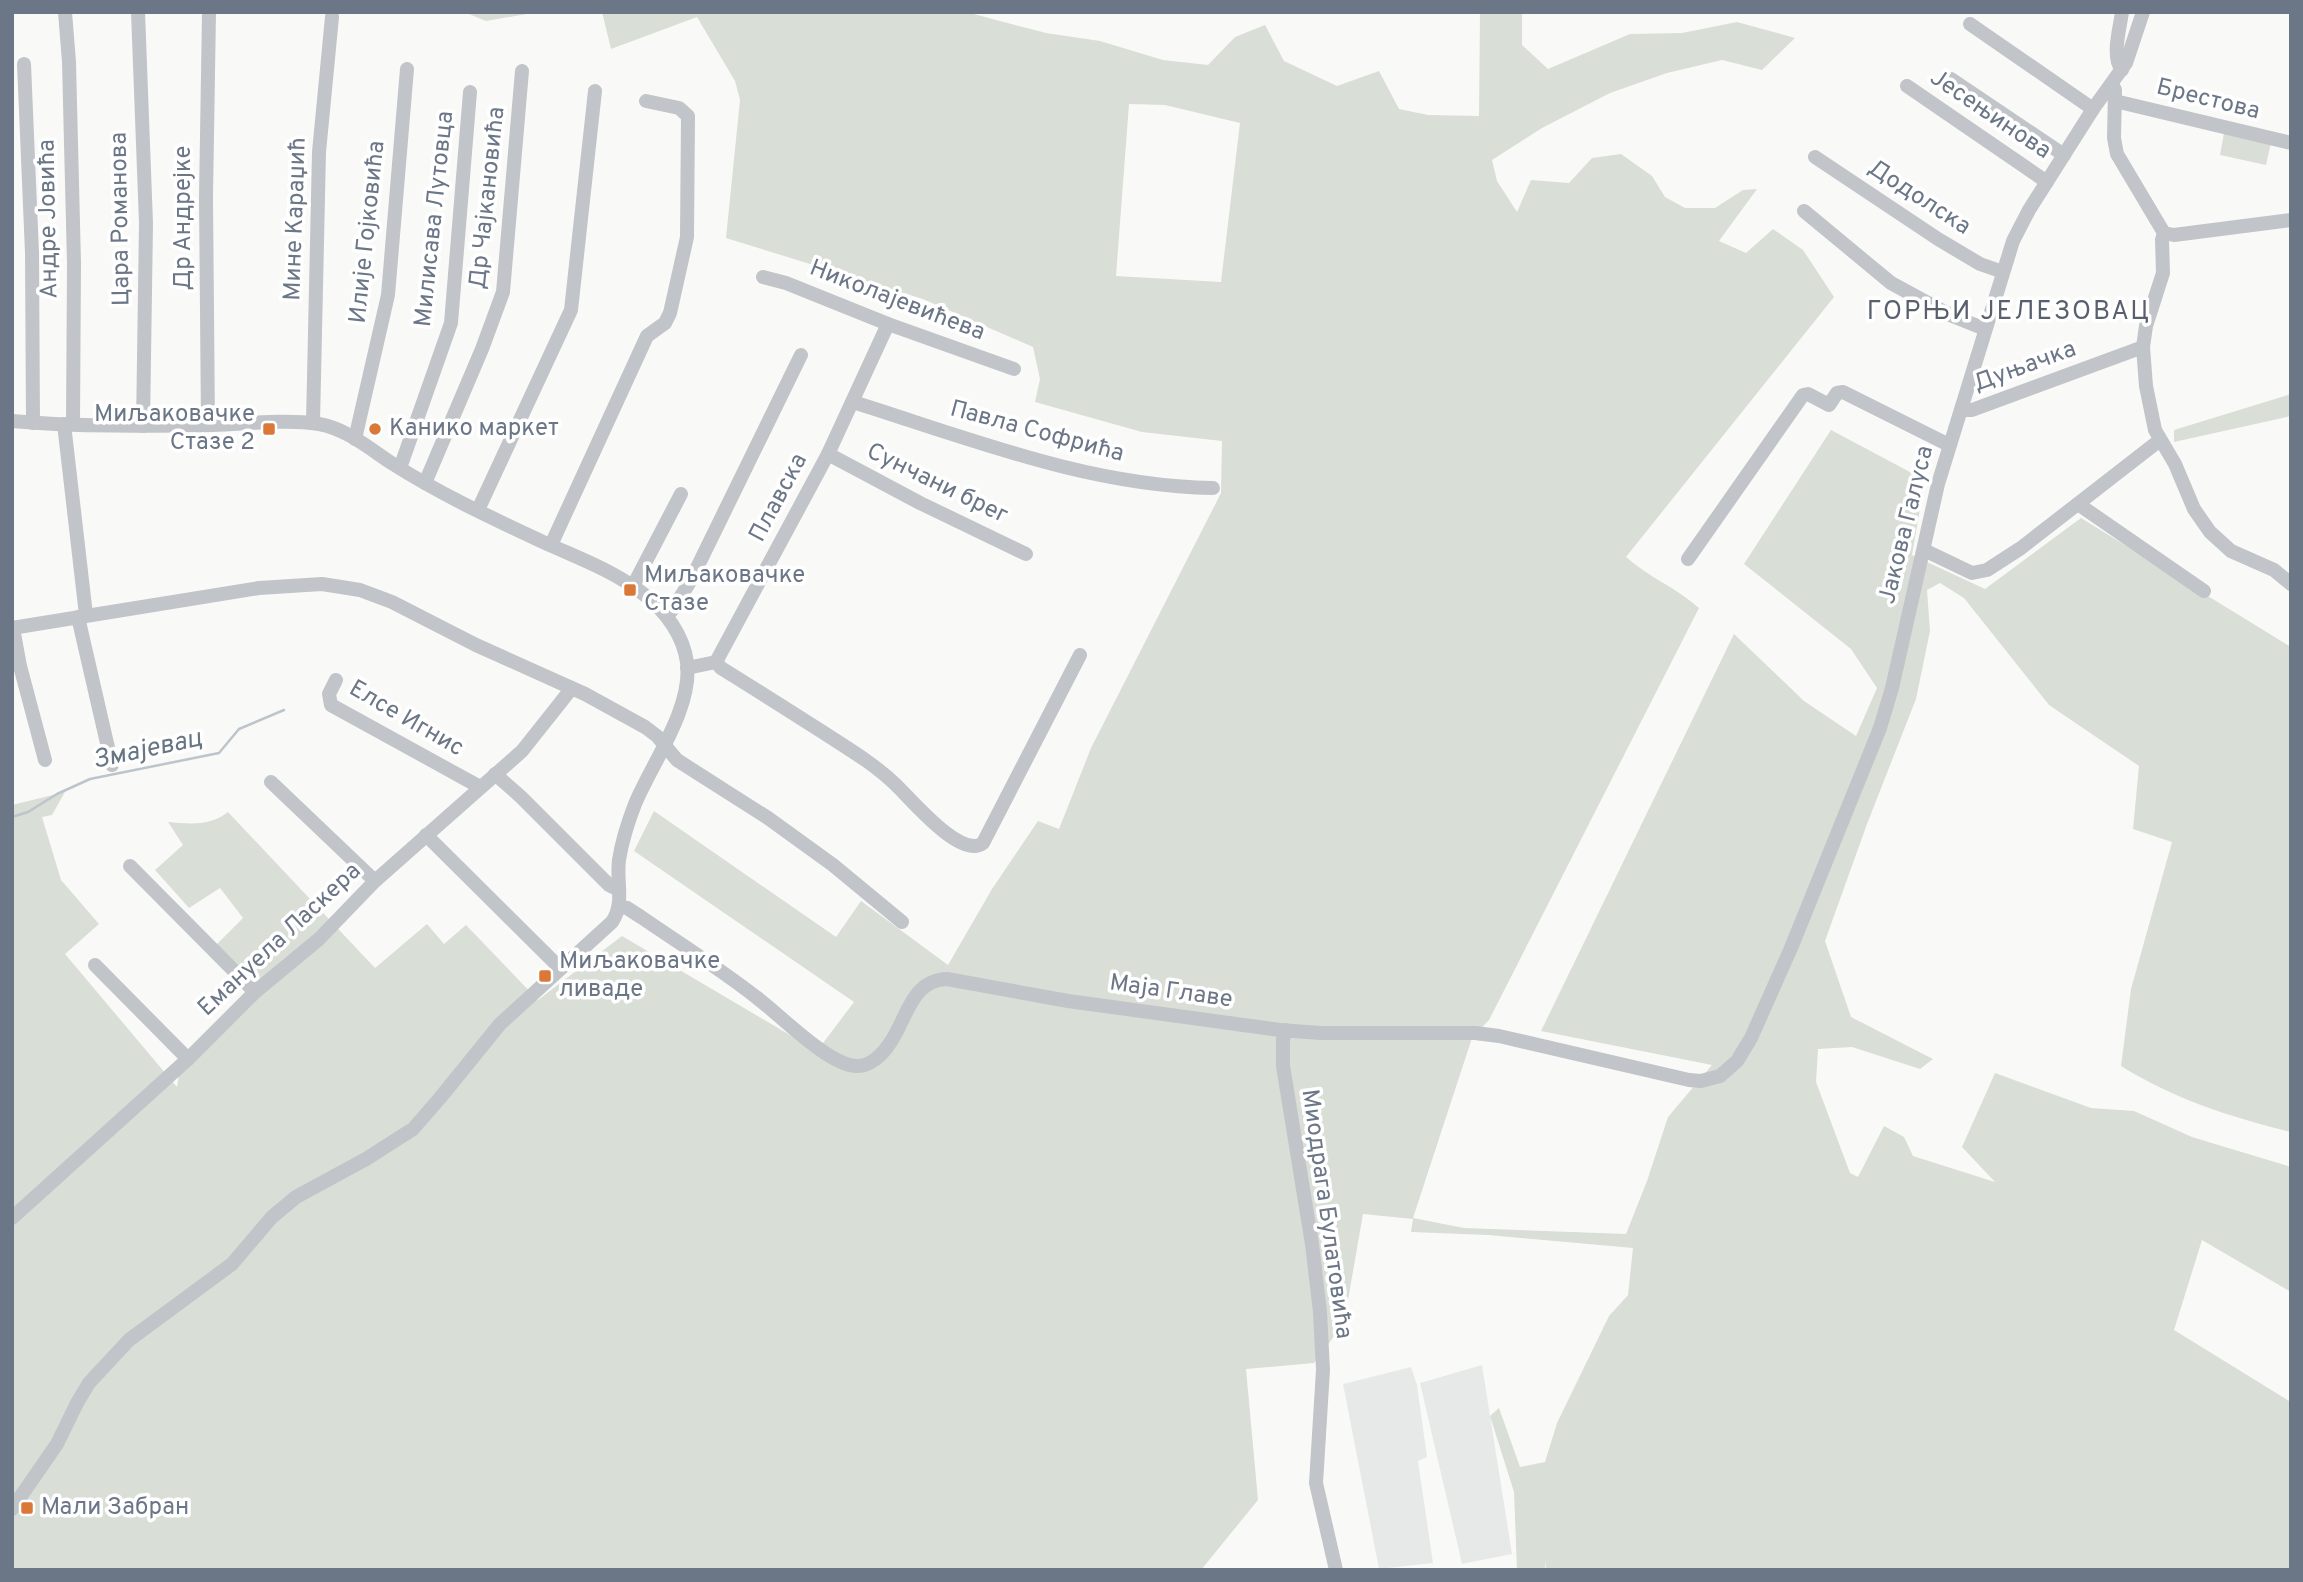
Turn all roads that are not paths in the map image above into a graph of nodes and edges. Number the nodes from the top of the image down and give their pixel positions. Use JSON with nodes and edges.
{"nodes":[{"id":1,"x":65,"y":12,"type":"edge"},
{"id":2,"x":138,"y":12,"type":"edge"},
{"id":3,"x":209,"y":12,"type":"edge"},
{"id":4,"x":2143,"y":12,"type":"edge"},
{"id":5,"x":2120,"y":13,"type":"edge"},
{"id":6,"x":332,"y":17,"type":"dead end"},
{"id":7,"x":1970,"y":24,"type":"dead end"},
{"id":8,"x":24,"y":64,"type":"dead end"},
{"id":9,"x":407,"y":69,"type":"dead end"},
{"id":10,"x":2122,"y":69,"type":"junction"},
{"id":11,"x":522,"y":71,"type":"dead end"},
{"id":12,"x":1951,"y":79,"type":"dead end"},
{"id":13,"x":2112,"y":83,"type":"junction"},
{"id":14,"x":1907,"y":86,"type":"dead end"},
{"id":15,"x":595,"y":91,"type":"dead end"},
{"id":16,"x":470,"y":92,"type":"dead end"},
{"id":17,"x":646,"y":101,"type":"dead end"},
{"id":18,"x":2115,"y":101,"type":"junction"},
{"id":19,"x":2093,"y":109,"type":"junction"},
{"id":20,"x":2291,"y":143,"type":"edge"},
{"id":21,"x":2064,"y":155,"type":"junction"},
{"id":22,"x":1815,"y":157,"type":"dead end"},
{"id":23,"x":2047,"y":182,"type":"junction"},
{"id":24,"x":1804,"y":211,"type":"dead end"},
{"id":25,"x":2291,"y":220,"type":"edge"},
{"id":26,"x":2164,"y":233,"type":"junction"},
{"id":27,"x":2003,"y":272,"type":"junction"},
{"id":28,"x":763,"y":276,"type":"dead end"},
{"id":29,"x":888,"y":324,"type":"junction"},
{"id":30,"x":1985,"y":329,"type":"junction"},
{"id":31,"x":2143,"y":347,"type":"junction"},
{"id":32,"x":801,"y":355,"type":"dead end"},
{"id":33,"x":1014,"y":369,"type":"dead end"},
{"id":34,"x":853,"y":402,"type":"junction"},
{"id":35,"x":1961,"y":410,"type":"junction"},
{"id":36,"x":12,"y":421,"type":"edge"},
{"id":37,"x":33,"y":423,"type":"junction"},
{"id":38,"x":69,"y":424,"type":"junction"},
{"id":39,"x":313,"y":424,"type":"junction"},
{"id":40,"x":208,"y":425,"type":"junction"},
{"id":41,"x":143,"y":426,"type":"junction"},
{"id":42,"x":355,"y":439,"type":"junction"},
{"id":43,"x":2160,"y":440,"type":"junction"},
{"id":44,"x":1949,"y":446,"type":"junction"},
{"id":45,"x":828,"y":454,"type":"junction"},
{"id":46,"x":400,"y":468,"type":"junction"},
{"id":47,"x":425,"y":483,"type":"junction"},
{"id":48,"x":1213,"y":488,"type":"dead end"},
{"id":49,"x":681,"y":494,"type":"dead end"},
{"id":50,"x":2078,"y":504,"type":"junction"},
{"id":51,"x":478,"y":510,"type":"junction"},
{"id":52,"x":551,"y":545,"type":"junction"},
{"id":53,"x":1924,"y":550,"type":"junction"},
{"id":54,"x":1026,"y":554,"type":"dead end"},
{"id":55,"x":1688,"y":559,"type":"dead end"},
{"id":56,"x":2291,"y":584,"type":"edge"},
{"id":57,"x":633,"y":586,"type":"junction"},
{"id":58,"x":2204,"y":590,"type":"dead end"},
{"id":59,"x":82,"y":616,"type":"junction"},
{"id":60,"x":667,"y":616,"type":"junction"},
{"id":61,"x":13,"y":628,"type":"edge"},
{"id":62,"x":1080,"y":655,"type":"dead end"},
{"id":63,"x":716,"y":662,"type":"junction"},
{"id":64,"x":687,"y":668,"type":"junction"},
{"id":65,"x":336,"y":680,"type":"dead end"},
{"id":66,"x":572,"y":688,"type":"junction"},
{"id":67,"x":664,"y":744,"type":"junction"},
{"id":68,"x":45,"y":760,"type":"dead end"},
{"id":69,"x":112,"y":765,"type":"dead end"},
{"id":70,"x":495,"y":774,"type":"junction"},
{"id":71,"x":271,"y":782,"type":"dead end"},
{"id":72,"x":480,"y":787,"type":"junction"},
{"id":73,"x":426,"y":835,"type":"junction"},
{"id":74,"x":130,"y":866,"type":"dead end"},
{"id":75,"x":375,"y":881,"type":"junction"},
{"id":76,"x":619,"y":890,"type":"junction"},
{"id":77,"x":619,"y":907,"type":"junction"},
{"id":78,"x":902,"y":922,"type":"dead end"},
{"id":79,"x":94,"y":965,"type":"dead end"},
{"id":80,"x":560,"y":968,"type":"junction"},
{"id":81,"x":255,"y":992,"type":"junction"},
{"id":82,"x":1766,"y":1006,"type":"joint"},
{"id":83,"x":1286,"y":1030,"type":"junction"},
{"id":84,"x":188,"y":1059,"type":"junction"},
{"id":85,"x":12,"y":1218,"type":"edge"},
{"id":86,"x":12,"y":1510,"type":"edge"},
{"id":87,"x":1336,"y":1570,"type":"edge"}],
"edges":[{"from":1,"to":38,"type":"street","name":"Андре Јовића"},
{"from":2,"to":41,"type":"street","name":"Цара Романова"},
{"from":3,"to":40,"type":"street","name":"Др Андрејке"},
{"from":4,"to":10,"type":"street","name":"Јакова Галуса"},
{"from":5,"to":10,"type":"street"},
{"from":6,"to":39,"type":"street","name":"Мине Караџић"},
{"from":7,"to":19,"type":"street"},
{"from":8,"to":37,"type":"street"},
{"from":9,"to":42,"type":"street","name":"Илије Гојковића"},
{"from":10,"to":13,"type":"street","name":"Јакова Галуса"},
{"from":11,"to":47,"type":"street","name":"Др Чајкановића"},
{"from":12,"to":21,"type":"street"},
{"from":13,"to":18,"type":"street"},
{"from":13,"to":19,"type":"street","name":"Јакова Галуса"},
{"from":14,"to":23,"type":"street","name":"Јесењинова"},
{"from":15,"to":51,"type":"street"},
{"from":16,"to":46,"type":"street","name":"Милисава Лутовца"},
{"from":17,"to":52,"type":"street"},
{"from":18,"to":20,"type":"street","name":"Брестова"},
{"from":18,"to":26,"type":"street"},
{"from":19,"to":21,"type":"street","name":"Јакова Галуса"},
{"from":21,"to":23,"type":"street","name":"Јакова Галуса"},
{"from":22,"to":27,"type":"street","name":"Додолска"},
{"from":23,"to":27,"type":"street","name":"Јакова Галуса"},
{"from":24,"to":30,"type":"street"},
{"from":25,"to":26,"type":"street"},
{"from":26,"to":31,"type":"street"},
{"from":27,"to":30,"type":"street","name":"Јакова Галуса"},
{"from":28,"to":29,"type":"street","name":"Николајевићева"},
{"from":29,"to":33,"type":"street","name":"Николајевићева"},
{"from":29,"to":34,"type":"street","name":"Плавска"},
{"from":30,"to":35,"type":"street","name":"Јакова Галуса"},
{"from":31,"to":35,"type":"street","name":"Дуњачка"},
{"from":31,"to":43,"type":"street"},
{"from":32,"to":60,"type":"street"},
{"from":34,"to":45,"type":"street","name":"Плавска"},
{"from":34,"to":48,"type":"street","name":"Павла Софрића"},
{"from":35,"to":44,"type":"street","name":"Јакова Галуса"},
{"from":36,"to":37,"type":"street"},
{"from":37,"to":38,"type":"street"},
{"from":38,"to":41,"type":"street"},
{"from":38,"to":59,"type":"street","name":"Андре Јовића"},
{"from":39,"to":40,"type":"street"},
{"from":39,"to":42,"type":"street"},
{"from":40,"to":41,"type":"street"},
{"from":42,"to":46,"type":"street"},
{"from":43,"to":50,"type":"street"},
{"from":43,"to":56,"type":"street"},
{"from":44,"to":53,"type":"street","name":"Јакова Галуса"},
{"from":44,"to":55,"type":"street"},
{"from":45,"to":54,"type":"street","name":"Сунчани брег"},
{"from":45,"to":63,"type":"street","name":"Плавска"},
{"from":46,"to":47,"type":"street"},
{"from":47,"to":51,"type":"street"},
{"from":49,"to":57,"type":"street"},
{"from":50,"to":53,"type":"street"},
{"from":50,"to":58,"type":"street"},
{"from":51,"to":52,"type":"street"},
{"from":52,"to":57,"type":"street"},
{"from":53,"to":82,"type":"street","name":"Јакова Галуса"},
{"from":57,"to":60,"type":"street"},
{"from":59,"to":61,"type":"street"},
{"from":59,"to":66,"type":"street"},
{"from":59,"to":69,"type":"street","name":"Андре Јовића"},
{"from":60,"to":64,"type":"street"},
{"from":61,"to":68,"type":"street"},
{"from":62,"to":63,"type":"street"},
{"from":63,"to":64,"type":"street"},
{"from":64,"to":67,"type":"street"},
{"from":65,"to":72,"type":"street","name":"Елсе Игнис"},
{"from":66,"to":67,"type":"street"},
{"from":66,"to":70,"type":"street","name":"Емануела Ласкера"},
{"from":67,"to":76,"type":"street"},
{"from":67,"to":78,"type":"street"},
{"from":70,"to":72,"type":"street","name":"Емануела Ласкера"},
{"from":70,"to":76,"type":"street"},
{"from":71,"to":75,"type":"street"},
{"from":72,"to":73,"type":"street","name":"Емануела Ласкера"},
{"from":73,"to":75,"type":"street","name":"Емануела Ласкера"},
{"from":73,"to":80,"type":"street"},
{"from":74,"to":81,"type":"street"},
{"from":75,"to":81,"type":"street","name":"Емануела Ласкера"},
{"from":76,"to":77,"type":"street"},
{"from":77,"to":80,"type":"street"},
{"from":77,"to":83,"type":"street","name":"Маја Главе"},
{"from":79,"to":84,"type":"street"},
{"from":80,"to":86,"type":"street"},
{"from":81,"to":84,"type":"street","name":"Емануела Ласкера"},
{"from":82,"to":83,"type":"street","name":"Маја Главе"},
{"from":83,"to":87,"type":"street","name":"Миодрага Булатовића"},
{"from":84,"to":85,"type":"street","name":"Емануела Ласкера"}]}
